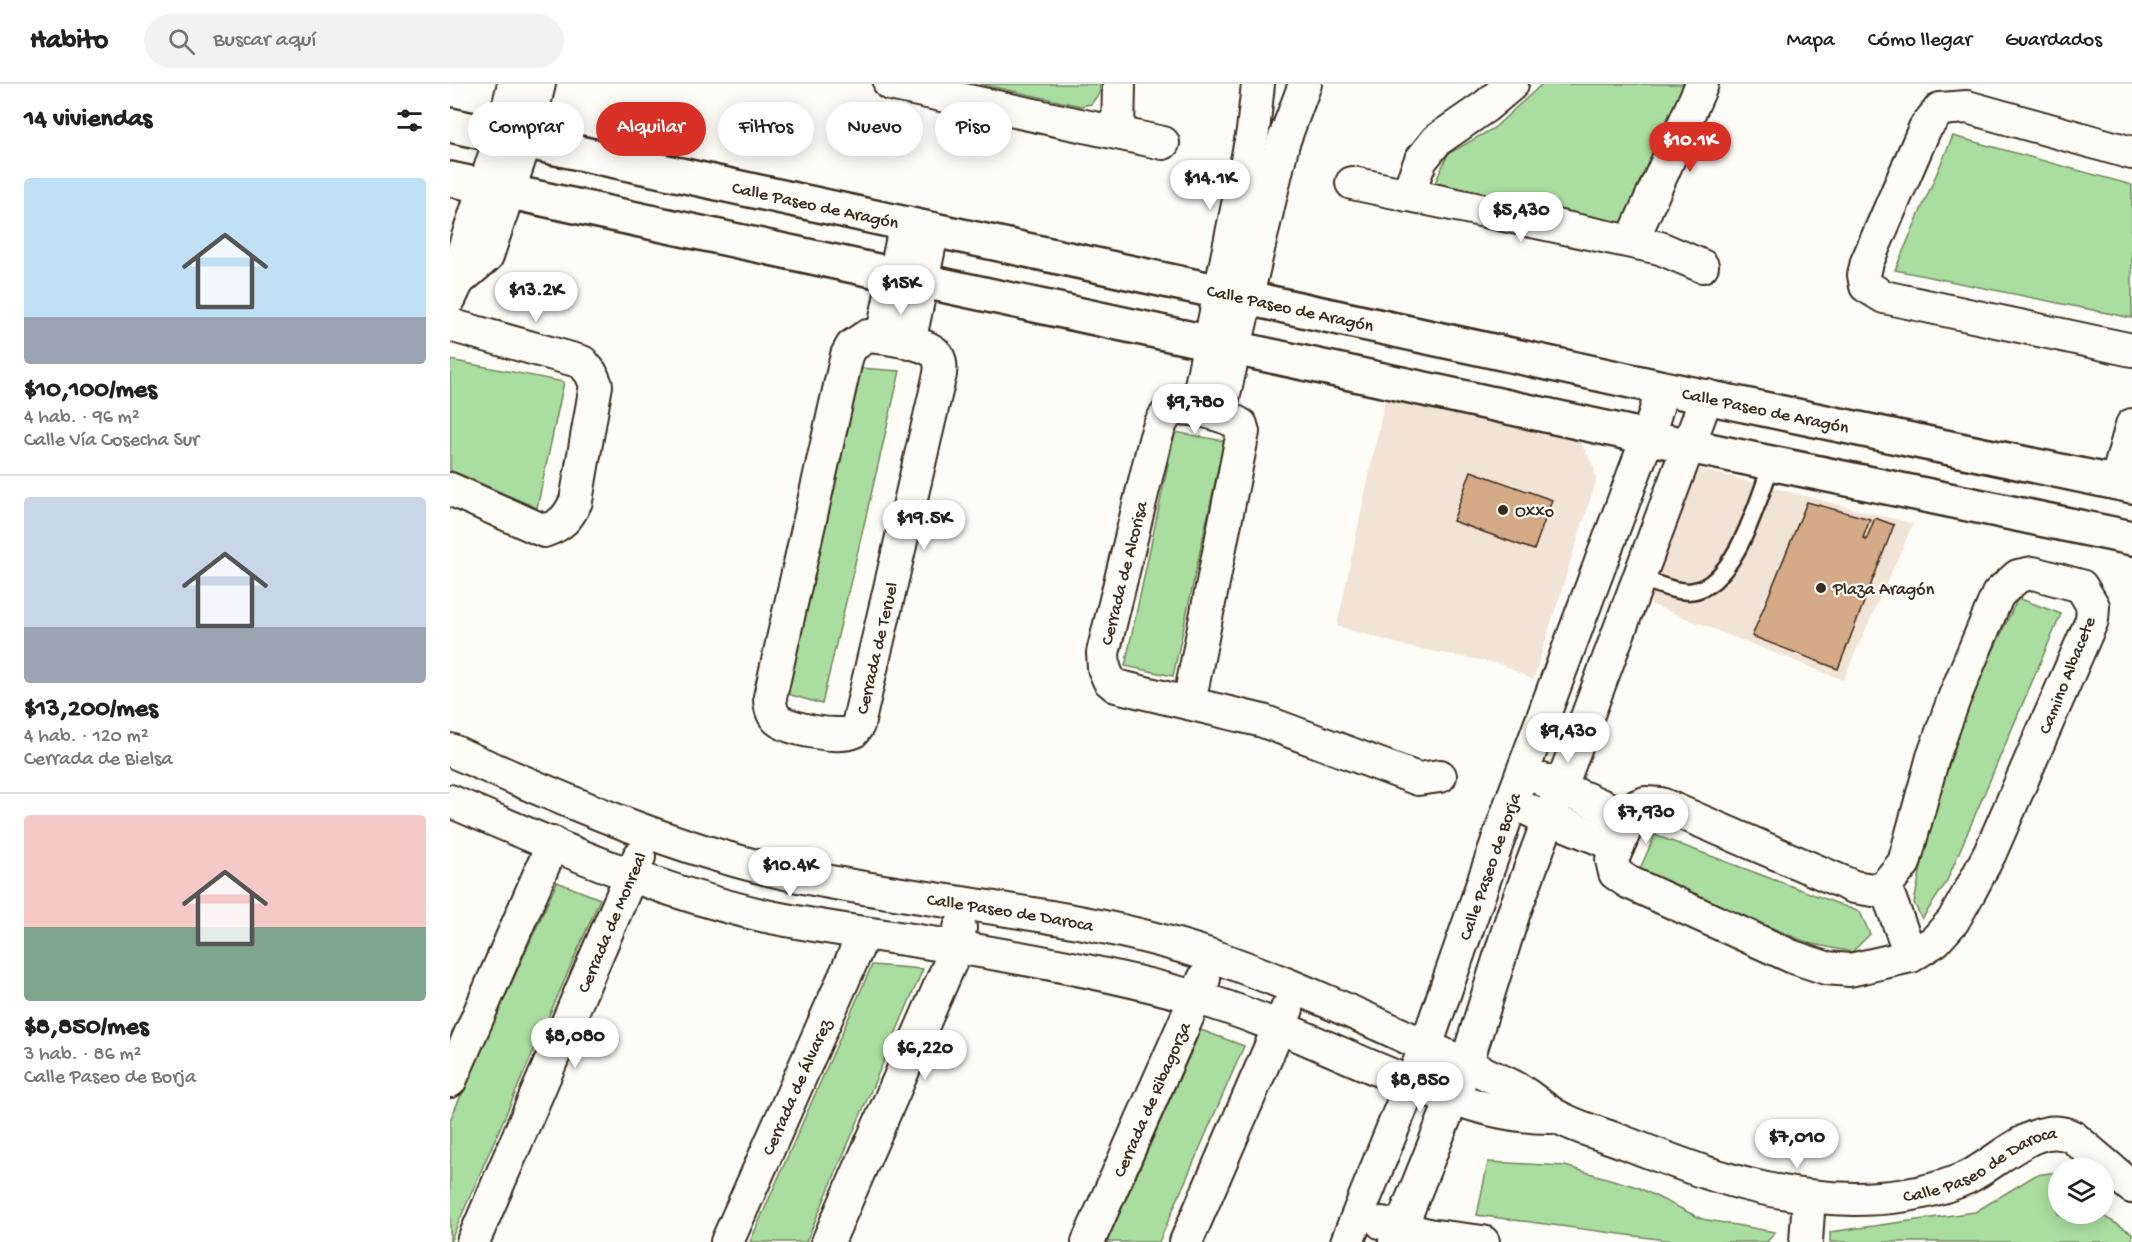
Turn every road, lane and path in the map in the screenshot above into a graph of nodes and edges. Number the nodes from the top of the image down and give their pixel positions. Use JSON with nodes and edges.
{"nodes":[{"id":1,"x":514,"y":84,"type":"edge"},
{"id":2,"x":539,"y":84,"type":"edge"},
{"id":3,"x":890,"y":84,"type":"edge"},
{"id":4,"x":1119,"y":84,"type":"edge"},
{"id":5,"x":1258,"y":84,"type":"edge"},
{"id":6,"x":1305,"y":84,"type":"edge"},
{"id":7,"x":1512,"y":84,"type":"edge"},
{"id":8,"x":1702,"y":84,"type":"edge"},
{"id":9,"x":514,"y":102,"type":"edge"},
{"id":10,"x":530,"y":102,"type":"edge"},
{"id":11,"x":450,"y":125,"type":"edge"},
{"id":12,"x":468,"y":129,"type":"edge"},
{"id":13,"x":1118,"y":133,"type":"junction"},
{"id":14,"x":1163,"y":143,"type":"dead end"},
{"id":15,"x":2132,"y":153,"type":"edge"},
{"id":16,"x":584,"y":154,"type":"edge"},
{"id":17,"x":508,"y":156,"type":"edge"},
{"id":18,"x":450,"y":178,"type":"edge"},
{"id":19,"x":1352,"y":183,"type":"dead end"},
{"id":20,"x":498,"y":189,"type":"junction"},
{"id":21,"x":1407,"y":195,"type":"junction"},
{"id":22,"x":919,"y":226,"type":"junction"},
{"id":23,"x":1632,"y":241,"type":"junction"},
{"id":24,"x":1702,"y":266,"type":"dead end"},
{"id":25,"x":909,"y":278,"type":"junction"},
{"id":26,"x":454,"y":290,"type":"edge"},
{"id":27,"x":1234,"y":294,"type":"junction"},
{"id":28,"x":450,"y":325,"type":"edge"},
{"id":29,"x":895,"y":340,"type":"junction"},
{"id":30,"x":1222,"y":345,"type":"junction"},
{"id":31,"x":2132,"y":350,"type":"edge"},
{"id":32,"x":1663,"y":388,"type":"junction"},
{"id":33,"x":1707,"y":396,"type":"junction"},
{"id":34,"x":1208,"y":413,"type":"junction"},
{"id":35,"x":2132,"y":424,"type":"edge"},
{"id":36,"x":1648,"y":436,"type":"junction"},
{"id":37,"x":1689,"y":446,"type":"junction"},
{"id":38,"x":1772,"y":463,"type":"junction"},
{"id":39,"x":2124,"y":485,"type":"edge"},
{"id":40,"x":450,"y":489,"type":"edge"},
{"id":41,"x":2132,"y":538,"type":"edge"},
{"id":42,"x":1639,"y":578,"type":"junction"},
{"id":43,"x":1189,"y":703,"type":"junction"},
{"id":44,"x":450,"y":750,"type":"edge"},
{"id":45,"x":1522,"y":771,"type":"junction"},
{"id":46,"x":1440,"y":776,"type":"dead end"},
{"id":47,"x":1561,"y":788,"type":"junction"},
{"id":48,"x":450,"y":801,"type":"edge"},
{"id":49,"x":1510,"y":803,"type":"junction"},
{"id":50,"x":1550,"y":819,"type":"junction"},
{"id":51,"x":1624,"y":832,"type":"junction"},
{"id":52,"x":648,"y":833,"type":"junction"},
{"id":53,"x":554,"y":843,"type":"junction"},
{"id":54,"x":772,"y":870,"type":"junction"},
{"id":55,"x":632,"y":877,"type":"junction"},
{"id":56,"x":1885,"y":886,"type":"junction"},
{"id":57,"x":963,"y":904,"type":"junction"},
{"id":58,"x":761,"y":915,"type":"junction"},
{"id":59,"x":864,"y":933,"type":"junction"},
{"id":60,"x":957,"y":947,"type":"junction"},
{"id":61,"x":1911,"y":956,"type":"junction"},
{"id":62,"x":1214,"y":957,"type":"junction"},
{"id":63,"x":1296,"y":988,"type":"junction"},
{"id":64,"x":1196,"y":997,"type":"junction"},
{"id":65,"x":1279,"y":1028,"type":"junction"},
{"id":66,"x":1426,"y":1046,"type":"junction"},
{"id":67,"x":1466,"y":1065,"type":"junction"},
{"id":68,"x":450,"y":1081,"type":"edge"},
{"id":69,"x":1412,"y":1083,"type":"junction"},
{"id":70,"x":1453,"y":1098,"type":"junction"},
{"id":71,"x":1556,"y":1117,"type":"junction"},
{"id":72,"x":2132,"y":1187,"type":"edge"},
{"id":73,"x":1809,"y":1197,"type":"junction"},
{"id":74,"x":1353,"y":1228,"type":"edge"},
{"id":75,"x":1397,"y":1236,"type":"edge"},
{"id":76,"x":472,"y":1242,"type":"edge"},
{"id":77,"x":727,"y":1242,"type":"edge"},
{"id":78,"x":828,"y":1242,"type":"edge"},
{"id":79,"x":1088,"y":1242,"type":"edge"},
{"id":80,"x":1186,"y":1242,"type":"edge"},
{"id":81,"x":1483,"y":1242,"type":"edge"},
{"id":82,"x":1806,"y":1242,"type":"edge"}],
"edges":[{"from":1,"to":9,"type":"street"},
{"from":2,"to":10,"type":"street"},
{"from":3,"to":13,"type":"street"},
{"from":4,"to":13,"type":"street"},
{"from":5,"to":27,"type":"street"},
{"from":6,"to":27,"type":"street"},
{"from":7,"to":21,"type":"street"},
{"from":8,"to":23,"type":"street"},
{"from":11,"to":12,"type":"street","name":"Calle Paseo de Aragón"},
{"from":13,"to":14,"type":"street"},
{"from":15,"to":31,"type":"street"},
{"from":16,"to":22,"type":"street","name":"Calle Paseo de Aragón"},
{"from":17,"to":20,"type":"street"},
{"from":18,"to":20,"type":"street"},
{"from":19,"to":21,"type":"street"},
{"from":20,"to":25,"type":"street"},
{"from":20,"to":26,"type":"street"},
{"from":21,"to":23,"type":"street"},
{"from":22,"to":25,"type":"street"},
{"from":22,"to":27,"type":"street","name":"Calle Paseo de Aragón"},
{"from":23,"to":24,"type":"street"},
{"from":25,"to":29,"type":"street"},
{"from":25,"to":30,"type":"street"},
{"from":27,"to":30,"type":"street"},
{"from":27,"to":32,"type":"street","name":"Calle Paseo de Aragón"},
{"from":28,"to":40,"type":"street"},
{"from":29,"to":29,"type":"street","name":"Cerrada de Teruel"},
{"from":30,"to":34,"type":"street"},
{"from":30,"to":36,"type":"street"},
{"from":32,"to":33,"type":"street","name":"Calle Paseo de Aragón"},
{"from":32,"to":36,"type":"street","name":"Calle Paseo de Borja"},
{"from":33,"to":37,"type":"street"},
{"from":33,"to":39,"type":"street","name":"Calle Paseo de Aragón"},
{"from":34,"to":43,"type":"street"},
{"from":34,"to":43,"type":"street","name":"Cerrada de Alcorisa"},
{"from":35,"to":39,"type":"street"},
{"from":36,"to":37,"type":"street"},
{"from":36,"to":45,"type":"street","name":"Calle Paseo de Borja"},
{"from":37,"to":38,"type":"street"},
{"from":37,"to":42,"type":"street"},
{"from":38,"to":41,"type":"street"},
{"from":38,"to":42,"type":"lane"},
{"from":42,"to":47,"type":"street"},
{"from":43,"to":46,"type":"street","name":"Cerrada de Alcorisa"},
{"from":44,"to":52,"type":"street","name":"Calle Paseo de Daroca"},
{"from":45,"to":47,"type":"street"},
{"from":45,"to":49,"type":"street","name":"Calle Paseo de Borja"},
{"from":47,"to":50,"type":"street"},
{"from":47,"to":51,"type":"street"},
{"from":48,"to":53,"type":"street","name":"Calle Paseo de Daroca"},
{"from":49,"to":50,"type":"street"},
{"from":49,"to":66,"type":"street","name":"Calle Paseo de Borja"},
{"from":50,"to":51,"type":"street"},
{"from":50,"to":67,"type":"street"},
{"from":51,"to":56,"type":"street"},
{"from":51,"to":61,"type":"street","name":"Camino Albacete"},
{"from":52,"to":54,"type":"street","name":"Calle Paseo de Daroca"},
{"from":52,"to":55,"type":"street","name":"Cerrada de Monreal"},
{"from":53,"to":55,"type":"street","name":"Calle Paseo de Daroca"},
{"from":53,"to":68,"type":"street"},
{"from":54,"to":57,"type":"street","name":"Calle Paseo de Daroca"},
{"from":54,"to":58,"type":"street"},
{"from":55,"to":58,"type":"street","name":"Calle Paseo de Daroca"},
{"from":55,"to":76,"type":"street","name":"Cerrada de Monreal"},
{"from":56,"to":61,"type":"street"},
{"from":56,"to":61,"type":"street","name":"Camino Albacete"},
{"from":57,"to":60,"type":"street"},
{"from":57,"to":62,"type":"street","name":"Calle Paseo de Daroca"},
{"from":58,"to":59,"type":"street","name":"Calle Paseo de Daroca"},
{"from":59,"to":60,"type":"street","name":"Calle Paseo de Daroca"},
{"from":59,"to":77,"type":"street","name":"Cerrada de Álvarez"},
{"from":60,"to":64,"type":"street","name":"Calle Paseo de Daroca"},
{"from":60,"to":78,"type":"street"},
{"from":62,"to":63,"type":"street","name":"Calle Paseo de Daroca"},
{"from":62,"to":64,"type":"street","name":"Cerrada de Ribagorza"},
{"from":63,"to":65,"type":"street"},
{"from":63,"to":66,"type":"street","name":"Calle Paseo de Daroca"},
{"from":64,"to":65,"type":"street","name":"Calle Paseo de Daroca"},
{"from":64,"to":79,"type":"street","name":"Cerrada de Ribagorza"},
{"from":65,"to":69,"type":"street","name":"Calle Paseo de Daroca"},
{"from":65,"to":80,"type":"street"},
{"from":66,"to":67,"type":"street","name":"Calle Paseo de Daroca"},
{"from":66,"to":69,"type":"street","name":"Calle Paseo de Borja"},
{"from":67,"to":70,"type":"street"},
{"from":67,"to":71,"type":"street","name":"Calle Paseo de Daroca"},
{"from":69,"to":70,"type":"street","name":"Calle Paseo de Daroca"},
{"from":69,"to":74,"type":"street","name":"Calle Paseo de Borja"},
{"from":70,"to":71,"type":"street","name":"Calle Paseo de Daroca"},
{"from":70,"to":75,"type":"street"},
{"from":71,"to":73,"type":"street","name":"Calle Paseo de Daroca"},
{"from":72,"to":73,"type":"street","name":"Calle Paseo de Daroca"},
{"from":73,"to":82,"type":"street"},
{"from":74,"to":75,"type":"street"},
{"from":75,"to":81,"type":"street"}]}
